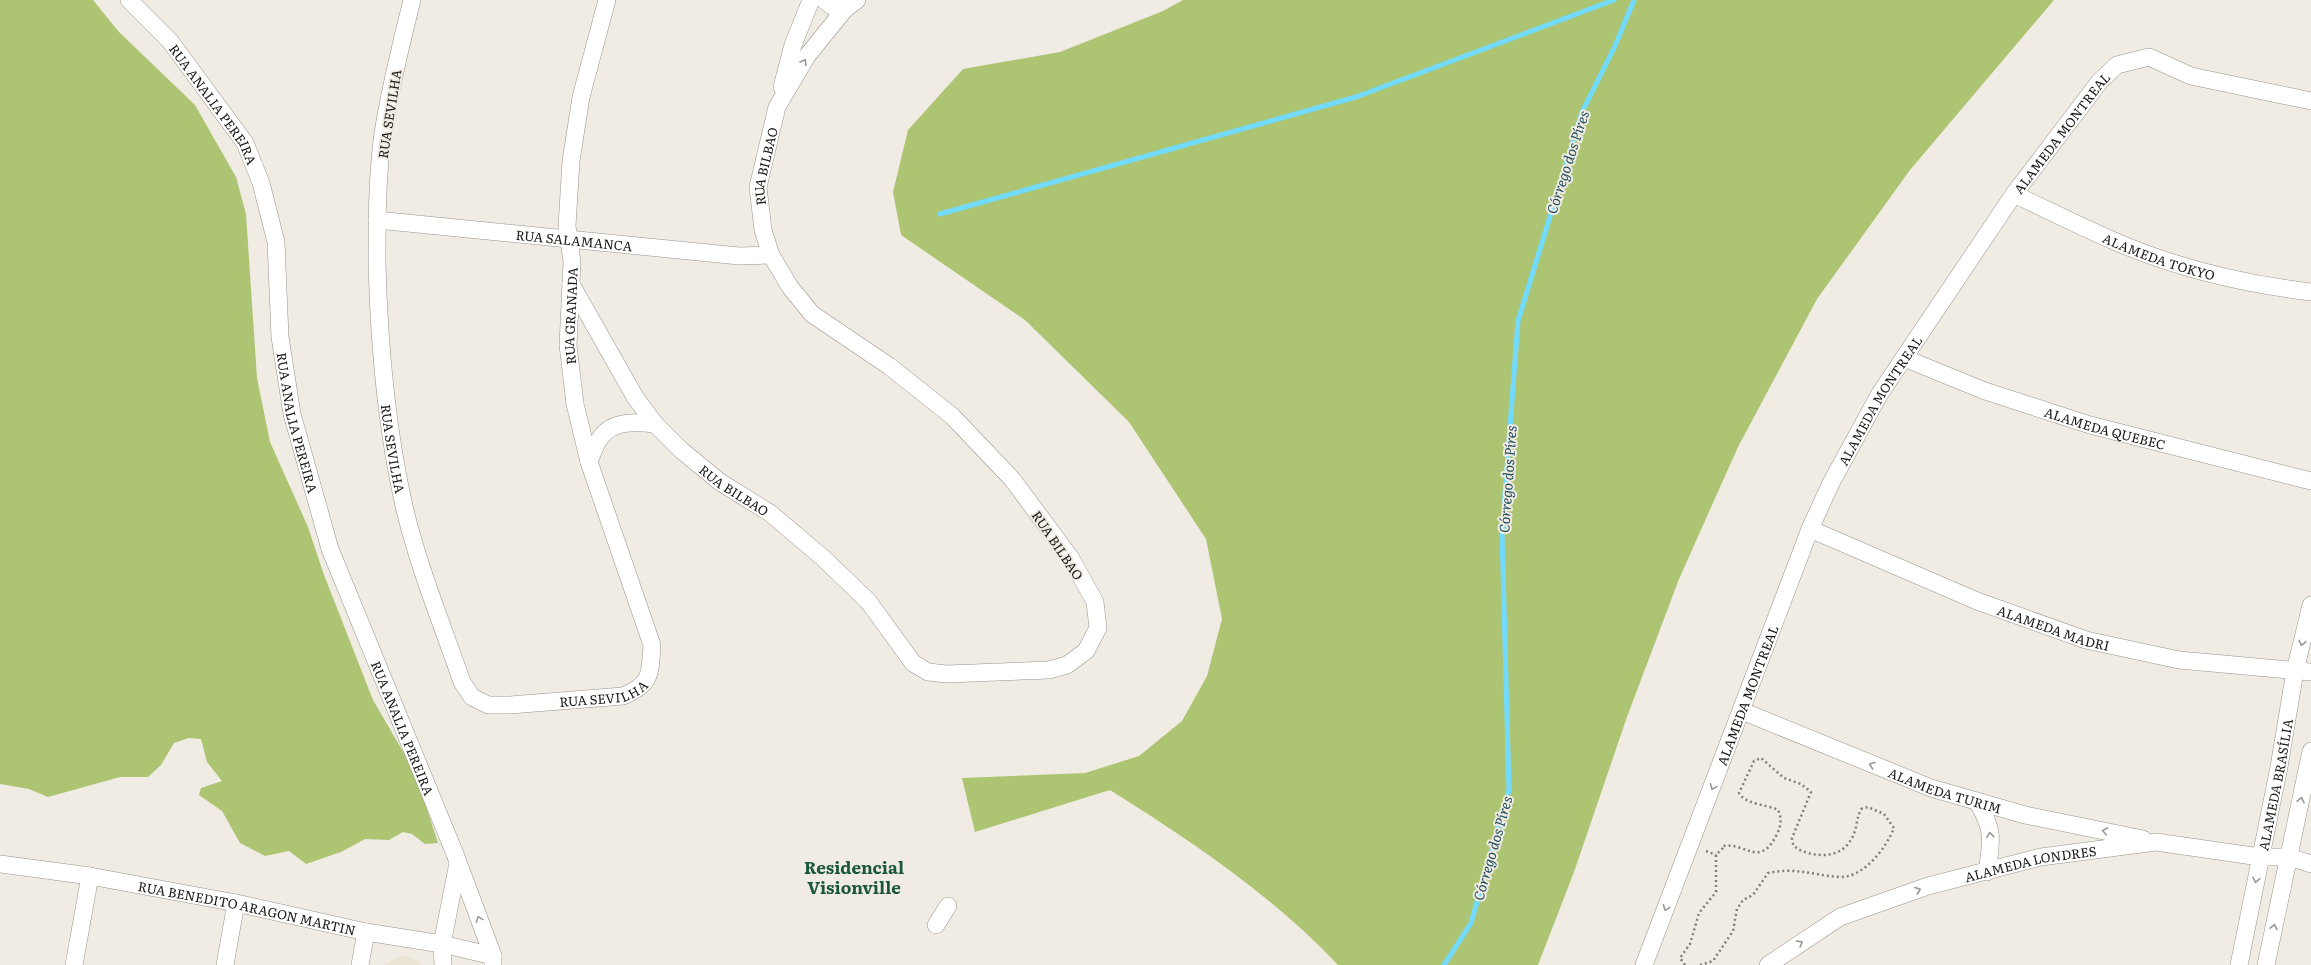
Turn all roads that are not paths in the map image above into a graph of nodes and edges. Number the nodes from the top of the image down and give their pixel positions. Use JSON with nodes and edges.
{"nodes":[{"id":1,"x":129,"y":0,"type":"edge"},
{"id":2,"x":412,"y":0,"type":"edge"},
{"id":3,"x":607,"y":0,"type":"edge"},
{"id":4,"x":811,"y":0,"type":"edge"},
{"id":5,"x":824,"y":0,"type":"edge"},
{"id":6,"x":851,"y":4,"type":"edge"},
{"id":7,"x":2311,"y":101,"type":"edge"},
{"id":8,"x":777,"y":107,"type":"junction"},
{"id":9,"x":2014,"y":194,"type":"junction"},
{"id":10,"x":377,"y":220,"type":"junction"},
{"id":11,"x":570,"y":241,"type":"junction"},
{"id":12,"x":771,"y":254,"type":"junction"},
{"id":13,"x":572,"y":284,"type":"junction"},
{"id":14,"x":2311,"y":292,"type":"edge"},
{"id":15,"x":1904,"y":358,"type":"junction"},
{"id":16,"x":656,"y":424,"type":"junction"},
{"id":17,"x":589,"y":462,"type":"junction"},
{"id":18,"x":2311,"y":480,"type":"edge"},
{"id":19,"x":1810,"y":529,"type":"junction"},
{"id":20,"x":2311,"y":605,"type":"edge"},
{"id":21,"x":2303,"y":671,"type":"edge"},
{"id":22,"x":650,"y":673,"type":"joint"},
{"id":23,"x":1742,"y":712,"type":"junction"},
{"id":24,"x":2311,"y":751,"type":"edge"},
{"id":25,"x":1976,"y":801,"type":"junction"},
{"id":26,"x":2156,"y":842,"type":"junction"},
{"id":27,"x":2260,"y":857,"type":"junction"},
{"id":28,"x":2289,"y":857,"type":"junction"},
{"id":29,"x":458,"y":863,"type":"junction"},
{"id":30,"x":0,"y":864,"type":"edge"},
{"id":31,"x":2311,"y":864,"type":"edge"},
{"id":32,"x":1987,"y":872,"type":"junction"},
{"id":33,"x":90,"y":876,"type":"junction"},
{"id":34,"x":236,"y":904,"type":"junction"},
{"id":35,"x":948,"y":906,"type":"dead end"},
{"id":36,"x":936,"y":926,"type":"dead end"},
{"id":37,"x":366,"y":932,"type":"junction"},
{"id":38,"x":442,"y":944,"type":"junction"},
{"id":39,"x":1788,"y":959,"type":"edge"},
{"id":40,"x":493,"y":960,"type":"edge"},
{"id":41,"x":74,"y":965,"type":"edge"},
{"id":42,"x":225,"y":965,"type":"edge"},
{"id":43,"x":360,"y":965,"type":"edge"},
{"id":44,"x":443,"y":965,"type":"edge"},
{"id":45,"x":1644,"y":965,"type":"edge"},
{"id":46,"x":1768,"y":965,"type":"edge"},
{"id":47,"x":2239,"y":965,"type":"edge"},
{"id":48,"x":2266,"y":965,"type":"edge"}],
"edges":[{"from":1,"to":29,"type":"street","name":"RUA ANALIA PEREIRA"},
{"from":2,"to":10,"type":"street","name":"RUA SEVILHA"},
{"from":3,"to":11,"type":"street","name":"RUA GRANADA"},
{"from":4,"to":8,"type":"street"},
{"from":5,"to":6,"type":"street"},
{"from":8,"to":6,"type":"street","name":"RUA BILBAO","one_way":true},
{"from":7,"to":9,"type":"street","name":"ALAMEDA MONTREAL"},
{"from":8,"to":12,"type":"street","name":"RUA BILBAO"},
{"from":9,"to":14,"type":"street","name":"ALAMEDA TOKYO"},
{"from":9,"to":15,"type":"street","name":"ALAMEDA MONTREAL"},
{"from":10,"to":11,"type":"street","name":"RUA SALAMANCA"},
{"from":10,"to":22,"type":"street","name":"RUA SEVILHA"},
{"from":11,"to":12,"type":"street","name":"RUA SALAMANCA"},
{"from":11,"to":13,"type":"street","name":"RUA GRANADA"},
{"from":12,"to":16,"type":"street","name":"RUA BILBAO"},
{"from":13,"to":16,"type":"street","name":"RUA BILBAO"},
{"from":13,"to":17,"type":"street","name":"RUA GRANADA"},
{"from":15,"to":18,"type":"street","name":"ALAMEDA QUEBEC"},
{"from":15,"to":19,"type":"street","name":"ALAMEDA MONTREAL"},
{"from":16,"to":17,"type":"street"},
{"from":17,"to":22,"type":"street","name":"RUA GRANADA"},
{"from":19,"to":21,"type":"street","name":"ALAMEDA MADRI"},
{"from":19,"to":23,"type":"street","name":"ALAMEDA MONTREAL"},
{"from":20,"to":21,"type":"street","name":"ALAMEDA BRASÍLIA","one_way":true},
{"from":21,"to":27,"type":"street","name":"ALAMEDA BRASÍLIA"},
{"from":25,"to":23,"type":"street","name":"ALAMEDA TURIM","one_way":true},
{"from":23,"to":45,"type":"street","name":"ALAMEDA MONTREAL","one_way":true},
{"from":28,"to":24,"type":"street","one_way":true},
{"from":26,"to":25,"type":"street","name":"ALAMEDA TURIM","one_way":true},
{"from":32,"to":25,"type":"street","one_way":true},
{"from":26,"to":27,"type":"street","name":"ALAMEDA LONDRES"},
{"from":26,"to":32,"type":"street","name":"ALAMEDA LONDRES"},
{"from":27,"to":28,"type":"street","name":"ALAMEDA LONDRES"},
{"from":27,"to":47,"type":"street","name":"ALAMEDA BRASÍLIA","one_way":true},
{"from":28,"to":31,"type":"street","name":"ALAMEDA LONDRES"},
{"from":48,"to":28,"type":"street","one_way":true},
{"from":29,"to":38,"type":"street"},
{"from":40,"to":29,"type":"street","name":"RUA ANALIA PEREIRA","one_way":true},
{"from":30,"to":33,"type":"street","name":"RUA BENEDITO ARAGON MARTIN"},
{"from":39,"to":32,"type":"street","name":"ALAMEDA LONDRES","one_way":true},
{"from":33,"to":34,"type":"street","name":"RUA BENEDITO ARAGON MARTIN"},
{"from":33,"to":41,"type":"street"},
{"from":34,"to":37,"type":"street","name":"RUA BENEDITO ARAGON MARTIN"},
{"from":34,"to":42,"type":"street"},
{"from":35,"to":36,"type":"street"},
{"from":37,"to":38,"type":"street","name":"RUA BENEDITO ARAGON MARTIN"},
{"from":37,"to":43,"type":"street"},
{"from":38,"to":40,"type":"street","name":"RUA BENEDITO ARAGON MARTIN"},
{"from":38,"to":44,"type":"street"},
{"from":39,"to":46,"type":"street","name":"ALAMEDA LONDRES"}]}
